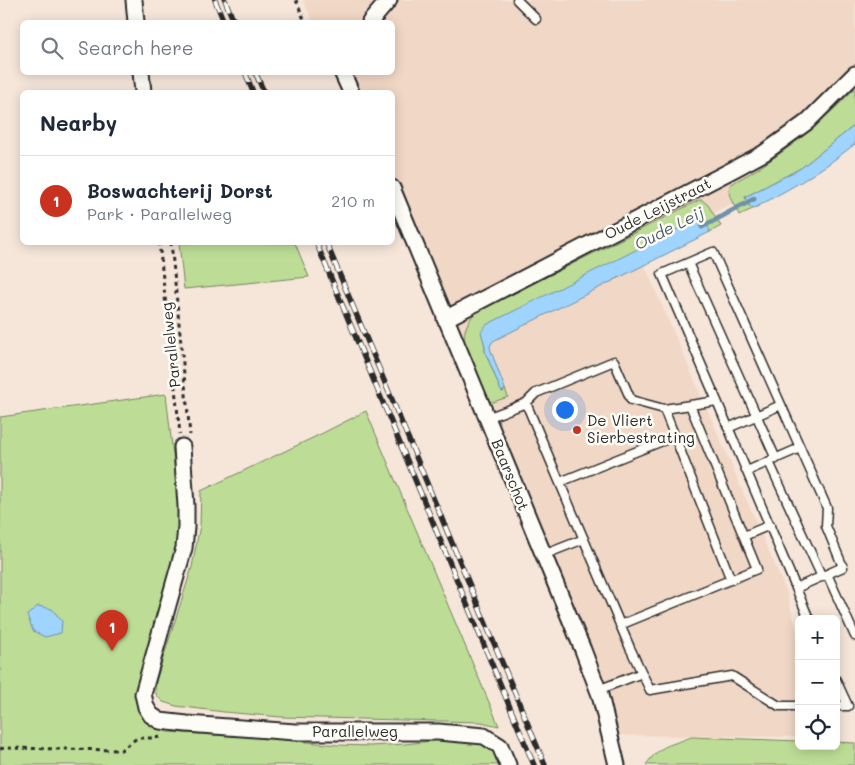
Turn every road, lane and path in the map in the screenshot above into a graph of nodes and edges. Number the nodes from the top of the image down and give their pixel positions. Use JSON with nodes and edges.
{"nodes":[{"id":1,"x":134,"y":0,"type":"edge"},
{"id":2,"x":296,"y":0,"type":"edge"},
{"id":3,"x":389,"y":0,"type":"edge"},
{"id":4,"x":517,"y":0,"type":"edge"},
{"id":5,"x":536,"y":19,"type":"dead end"},
{"id":6,"x":136,"y":20,"type":"edge"},
{"id":7,"x":304,"y":20,"type":"edge"},
{"id":8,"x":372,"y":20,"type":"edge"},
{"id":9,"x":855,"y":74,"type":"edge"},
{"id":10,"x":141,"y":75,"type":"edge"},
{"id":11,"x":343,"y":75,"type":"edge"},
{"id":12,"x":143,"y":90,"type":"edge"},
{"id":13,"x":350,"y":90,"type":"edge"},
{"id":14,"x":395,"y":195,"type":"edge"},
{"id":15,"x":159,"y":245,"type":"edge"},
{"id":16,"x":171,"y":245,"type":"edge"},
{"id":17,"x":688,"y":263,"type":"junction"},
{"id":18,"x":446,"y":319,"type":"junction"},
{"id":19,"x":717,"y":401,"type":"junction"},
{"id":20,"x":526,"y":403,"type":"junction"},
{"id":21,"x":690,"y":405,"type":"junction"},
{"id":22,"x":781,"y":405,"type":"junction"},
{"id":23,"x":664,"y":409,"type":"junction"},
{"id":24,"x":757,"y":416,"type":"junction"},
{"id":25,"x":487,"y":418,"type":"junction"},
{"id":26,"x":728,"y":428,"type":"junction"},
{"id":27,"x":675,"y":436,"type":"junction"},
{"id":28,"x":182,"y":447,"type":"junction"},
{"id":29,"x":800,"y":448,"type":"junction"},
{"id":30,"x":772,"y":460,"type":"junction"},
{"id":31,"x":747,"y":471,"type":"junction"},
{"id":32,"x":560,"y":482,"type":"junction"},
{"id":33,"x":770,"y":525,"type":"junction"},
{"id":34,"x":744,"y":536,"type":"junction"},
{"id":35,"x":584,"y":538,"type":"junction"},
{"id":36,"x":543,"y":555,"type":"junction"},
{"id":37,"x":824,"y":576,"type":"junction"},
{"id":38,"x":731,"y":580,"type":"junction"},
{"id":39,"x":796,"y":588,"type":"junction"},
{"id":40,"x":807,"y":615,"type":"edge"},
{"id":41,"x":620,"y":625,"type":"junction"},
{"id":42,"x":855,"y":636,"type":"edge"},
{"id":43,"x":642,"y":673,"type":"junction"},
{"id":44,"x":840,"y":689,"type":"edge"},
{"id":45,"x":598,"y":690,"type":"junction"},
{"id":46,"x":795,"y":706,"type":"edge"},
{"id":47,"x":840,"y":706,"type":"edge"},
{"id":48,"x":187,"y":724,"type":"junction"},
{"id":49,"x":0,"y":749,"type":"edge"},
{"id":50,"x":508,"y":765,"type":"edge"},
{"id":51,"x":618,"y":765,"type":"edge"}],
"edges":[{"from":1,"to":6,"type":"street"},
{"from":2,"to":7,"type":"path"},
{"from":3,"to":8,"type":"street"},
{"from":4,"to":5,"type":"lane"},
{"from":9,"to":18,"type":"street","name":"Oude Leijstraat"},
{"from":10,"to":12,"type":"street"},
{"from":11,"to":13,"type":"street"},
{"from":14,"to":18,"type":"street","name":"Baarschot"},
{"from":15,"to":28,"type":"path","name":"Parallelweg"},
{"from":16,"to":28,"type":"path"},
{"from":17,"to":19,"type":"lane"},
{"from":17,"to":22,"type":"lane"},
{"from":17,"to":24,"type":"lane"},
{"from":18,"to":25,"type":"street","name":"Baarschot"},
{"from":19,"to":21,"type":"lane"},
{"from":19,"to":26,"type":"lane"},
{"from":20,"to":23,"type":"lane"},
{"from":20,"to":25,"type":"lane"},
{"from":20,"to":32,"type":"lane"},
{"from":21,"to":23,"type":"lane"},
{"from":21,"to":34,"type":"lane"},
{"from":22,"to":24,"type":"lane"},
{"from":22,"to":29,"type":"lane"},
{"from":23,"to":27,"type":"lane"},
{"from":24,"to":26,"type":"lane"},
{"from":24,"to":30,"type":"lane"},
{"from":25,"to":36,"type":"street","name":"Baarschot"},
{"from":26,"to":31,"type":"lane"},
{"from":27,"to":32,"type":"lane"},
{"from":27,"to":38,"type":"lane"},
{"from":28,"to":48,"type":"street","name":"Parallelweg"},
{"from":29,"to":30,"type":"lane"},
{"from":29,"to":37,"type":"lane"},
{"from":30,"to":31,"type":"lane"},
{"from":30,"to":37,"type":"lane"},
{"from":31,"to":33,"type":"lane"},
{"from":32,"to":35,"type":"lane"},
{"from":33,"to":34,"type":"lane"},
{"from":33,"to":39,"type":"lane"},
{"from":34,"to":38,"type":"lane"},
{"from":35,"to":36,"type":"lane"},
{"from":35,"to":41,"type":"lane"},
{"from":36,"to":45,"type":"street","name":"Baarschot"},
{"from":37,"to":39,"type":"lane"},
{"from":37,"to":42,"type":"lane"},
{"from":38,"to":41,"type":"lane"},
{"from":39,"to":40,"type":"lane"},
{"from":41,"to":43,"type":"lane"},
{"from":43,"to":45,"type":"lane"},
{"from":43,"to":46,"type":"lane"},
{"from":44,"to":47,"type":"lane"},
{"from":45,"to":51,"type":"street","name":"Baarschot"},
{"from":48,"to":49,"type":"path"},
{"from":48,"to":50,"type":"street","name":"Parallelweg"}]}
